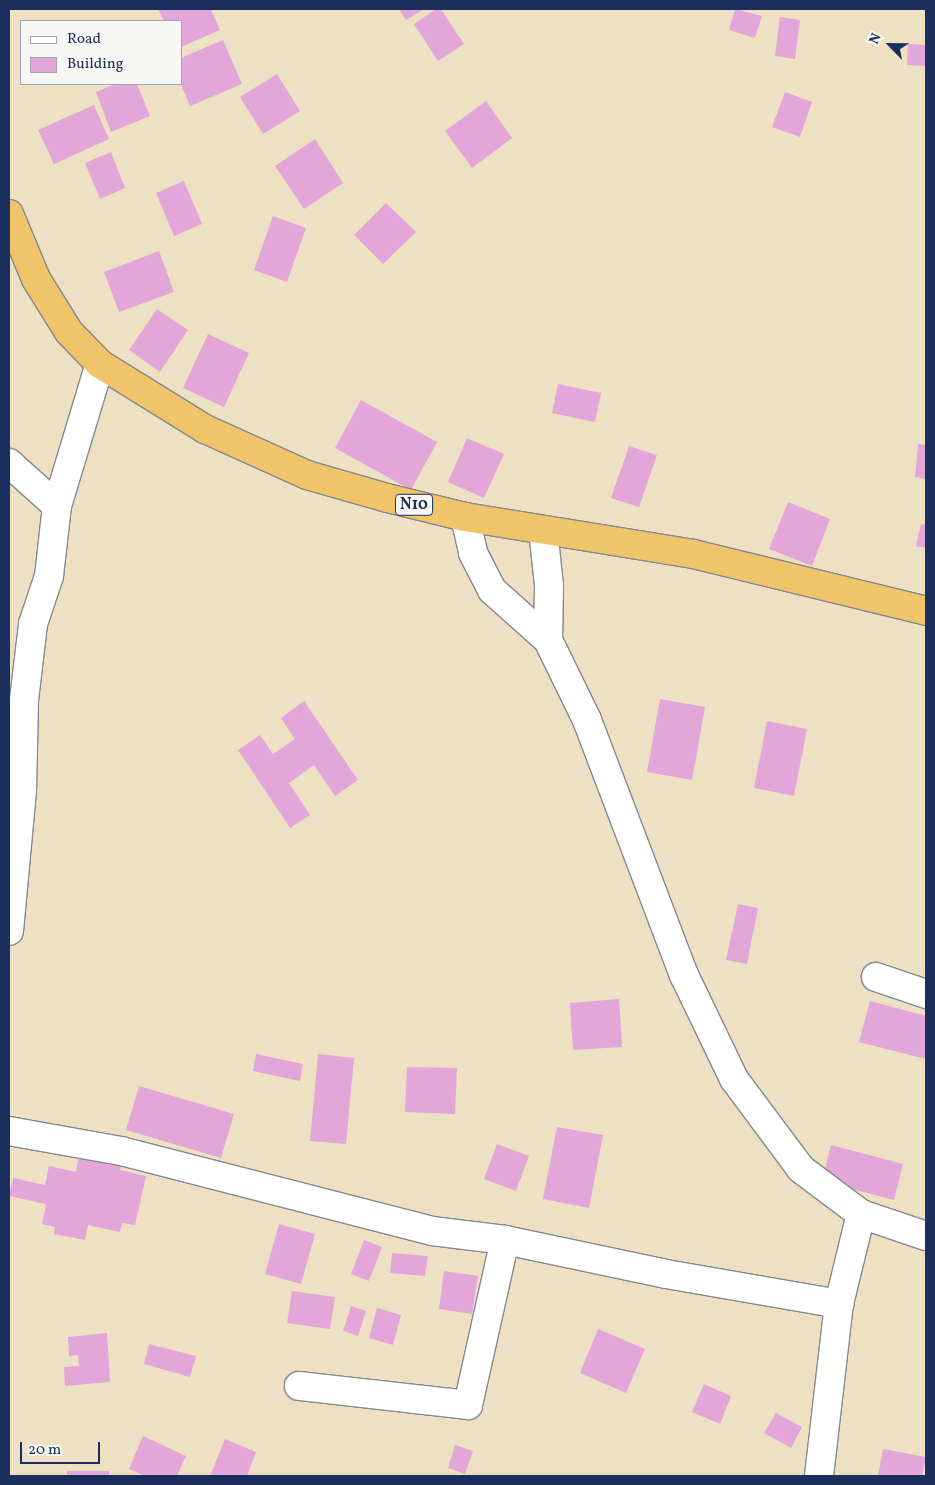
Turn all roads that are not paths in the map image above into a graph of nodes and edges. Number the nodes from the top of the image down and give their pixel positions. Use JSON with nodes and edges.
{"nodes":[{"id":1,"x":9,"y":214,"type":"edge"},
{"id":2,"x":100,"y":364,"type":"junction"},
{"id":3,"x":9,"y":463,"type":"edge"},
{"id":4,"x":57,"y":506,"type":"junction"},
{"id":5,"x":465,"y":517,"type":"junction"},
{"id":6,"x":543,"y":530,"type":"junction"},
{"id":7,"x":926,"y":611,"type":"edge"},
{"id":8,"x":548,"y":640,"type":"junction"},
{"id":9,"x":9,"y":931,"type":"edge"},
{"id":10,"x":876,"y":976,"type":"dead end"},
{"id":11,"x":926,"y":994,"type":"edge"},
{"id":12,"x":9,"y":1131,"type":"edge"},
{"id":13,"x":861,"y":1214,"type":"junction"},
{"id":14,"x":926,"y":1236,"type":"edge"},
{"id":15,"x":505,"y":1240,"type":"junction"},
{"id":16,"x":839,"y":1304,"type":"junction"},
{"id":17,"x":299,"y":1386,"type":"dead end"},
{"id":18,"x":819,"y":1476,"type":"edge"}],
"edges":[{"from":1,"to":2,"type":"highway","number":"N10"},
{"from":2,"to":4,"type":"street"},
{"from":2,"to":5,"type":"highway","number":"N10"},
{"from":3,"to":4,"type":"street"},
{"from":4,"to":9,"type":"street"},
{"from":5,"to":6,"type":"highway","number":"N10"},
{"from":5,"to":8,"type":"street"},
{"from":6,"to":7,"type":"highway","number":"N10"},
{"from":6,"to":8,"type":"street"},
{"from":8,"to":13,"type":"street"},
{"from":10,"to":11,"type":"street"},
{"from":12,"to":15,"type":"street"},
{"from":13,"to":14,"type":"street"},
{"from":13,"to":16,"type":"street"},
{"from":15,"to":16,"type":"street"},
{"from":15,"to":17,"type":"street"},
{"from":16,"to":18,"type":"street"}]}
